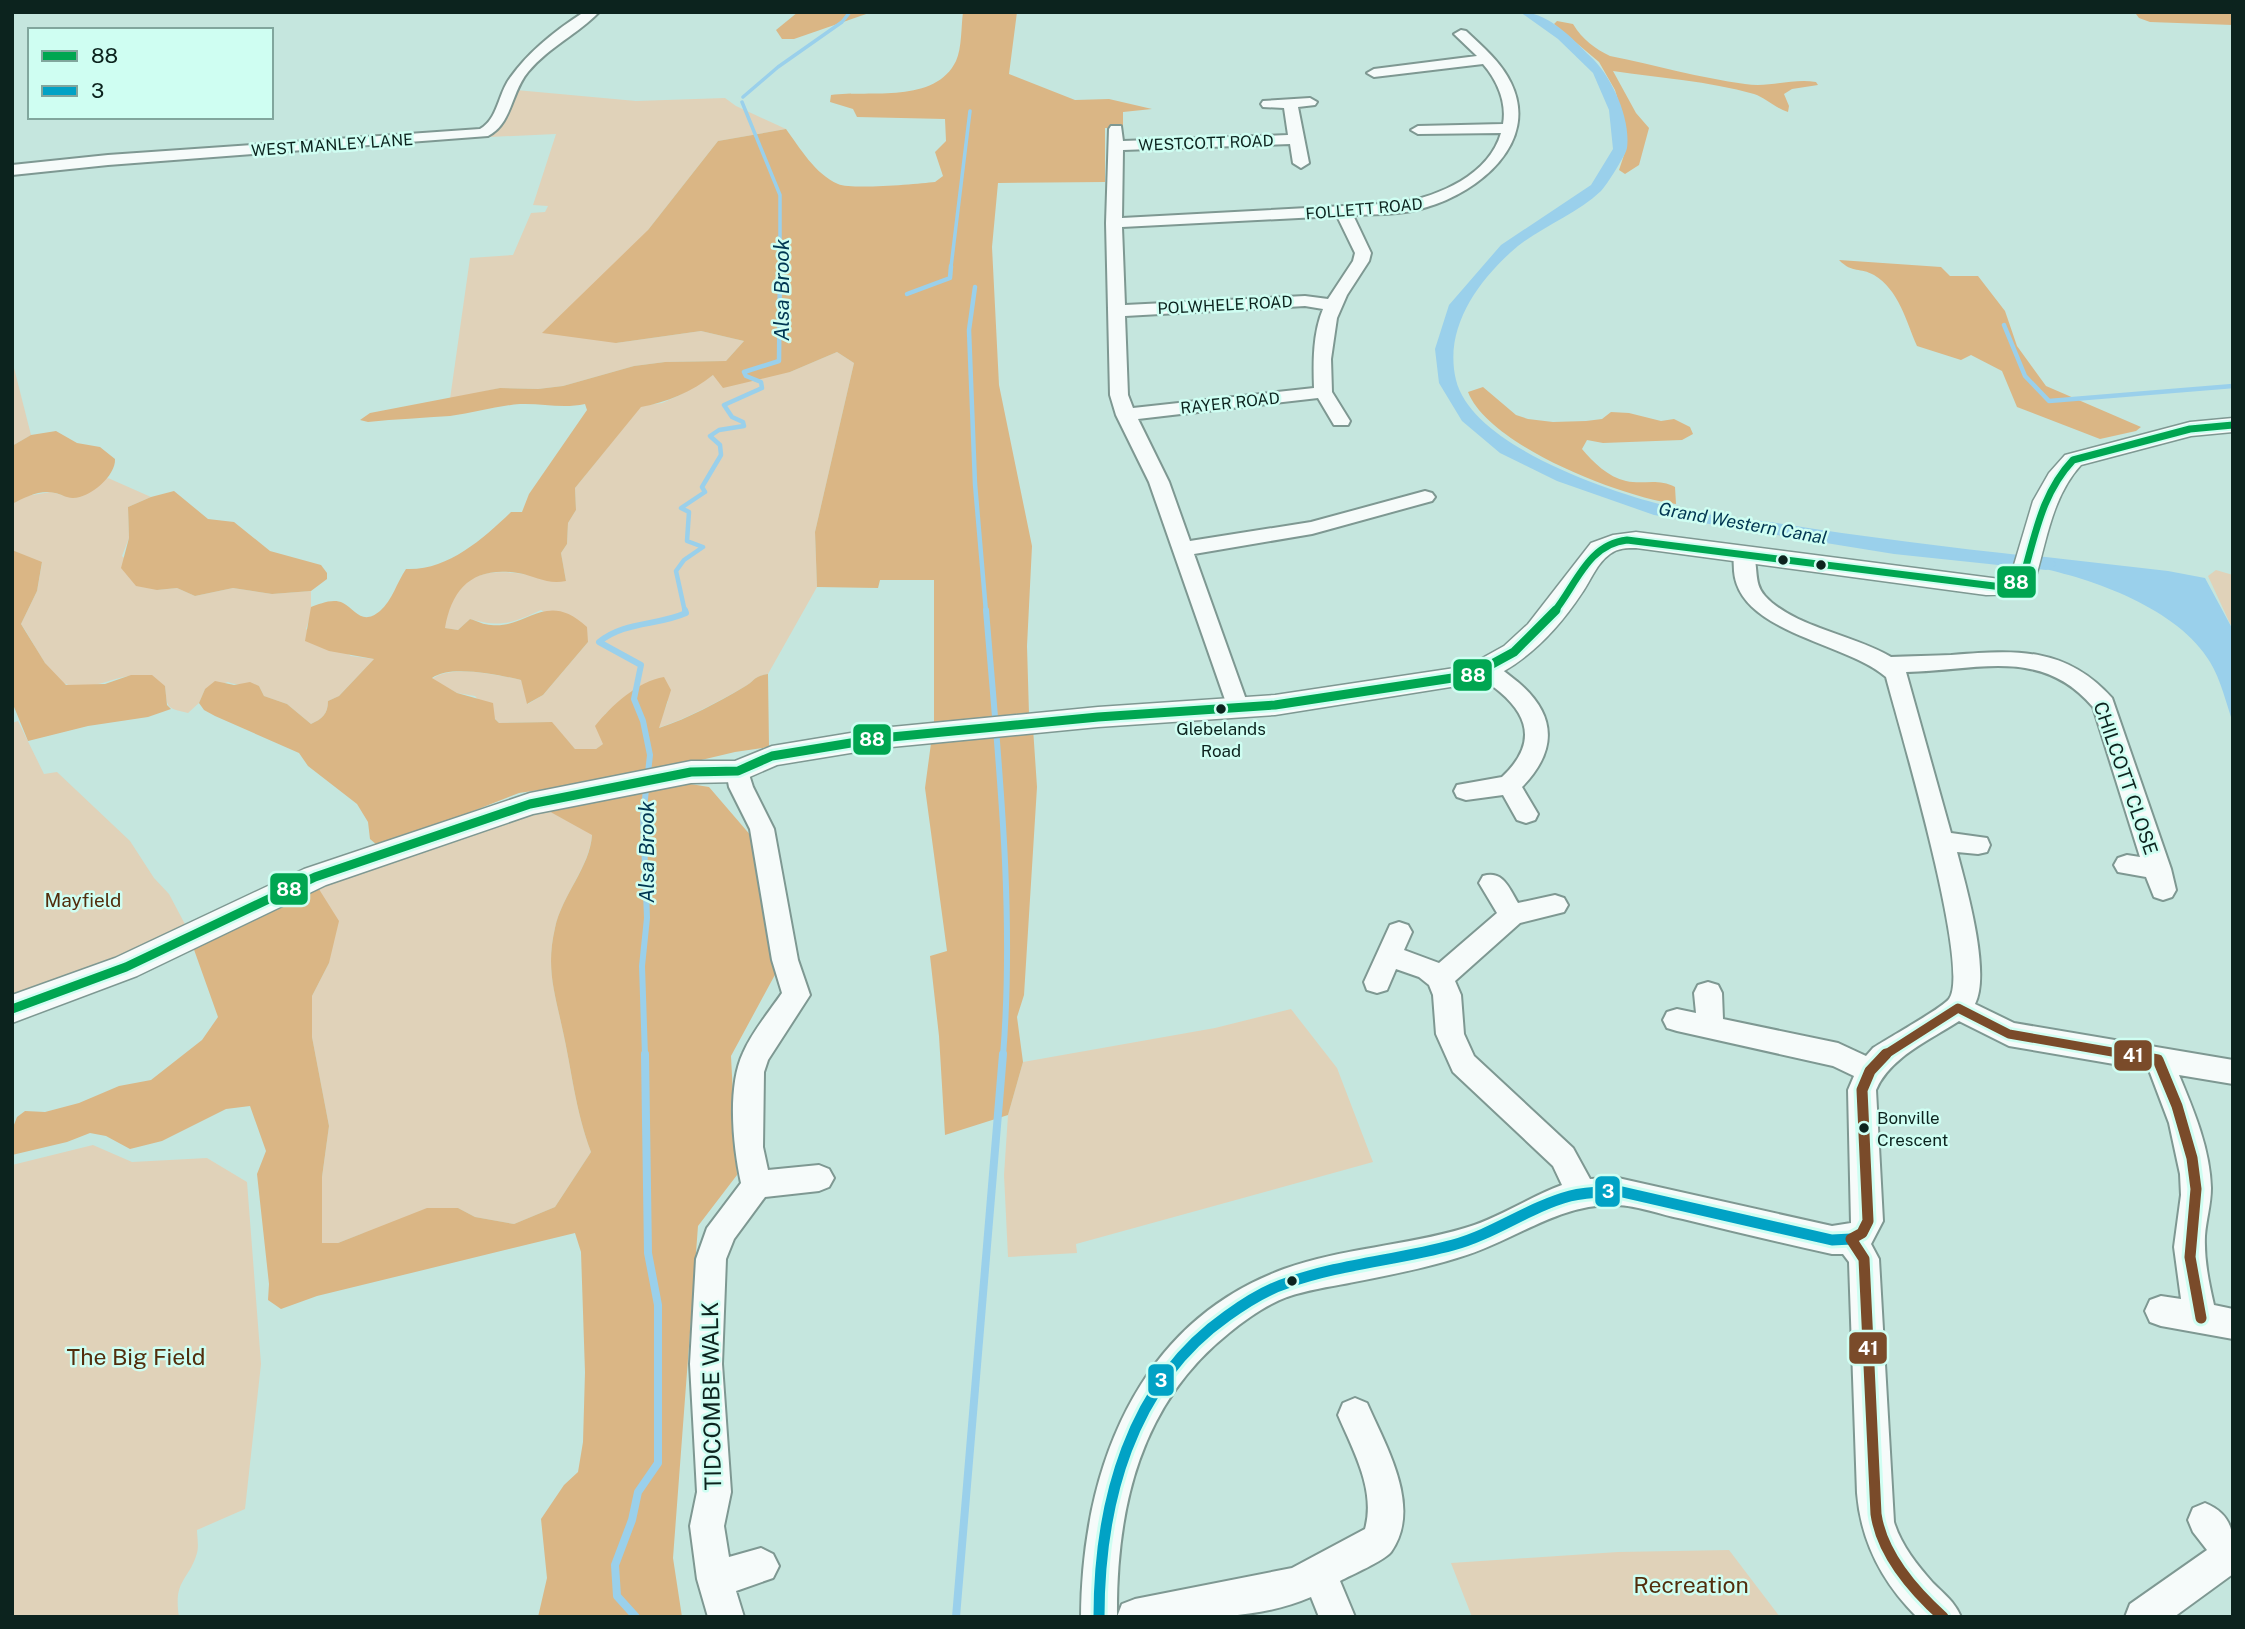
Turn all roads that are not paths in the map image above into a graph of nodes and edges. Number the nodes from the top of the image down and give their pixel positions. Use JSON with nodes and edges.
{"nodes":[{"id":1,"x":593,"y":12,"type":"edge"},
{"id":2,"x":1461,"y":34,"type":"dead end"},
{"id":3,"x":1487,"y":59,"type":"junction"},
{"id":4,"x":1375,"y":75,"type":"dead end"},
{"id":5,"x":1310,"y":102,"type":"dead end"},
{"id":6,"x":1290,"y":103,"type":"junction"},
{"id":7,"x":1268,"y":104,"type":"dead end"},
{"id":8,"x":1415,"y":114,"type":"dead end"},
{"id":9,"x":1510,"y":128,"type":"junction"},
{"id":10,"x":1296,"y":139,"type":"junction"},
{"id":11,"x":1301,"y":163,"type":"dead end"},
{"id":12,"x":12,"y":170,"type":"edge"},
{"id":13,"x":1343,"y":212,"type":"junction"},
{"id":14,"x":1114,"y":223,"type":"junction"},
{"id":15,"x":1333,"y":304,"type":"junction"},
{"id":16,"x":1116,"y":311,"type":"junction"},
{"id":17,"x":1324,"y":386,"type":"junction"},
{"id":18,"x":1125,"y":415,"type":"junction"},
{"id":19,"x":1341,"y":421,"type":"dead end"},
{"id":20,"x":2233,"y":425,"type":"edge"},
{"id":21,"x":1426,"y":497,"type":"dead end"},
{"id":22,"x":1182,"y":549,"type":"junction"},
{"id":23,"x":1744,"y":555,"type":"junction"},
{"id":24,"x":1889,"y":665,"type":"junction"},
{"id":25,"x":1487,"y":670,"type":"junction"},
{"id":26,"x":1238,"y":708,"type":"junction"},
{"id":27,"x":738,"y":771,"type":"junction"},
{"id":28,"x":1509,"y":785,"type":"junction"},
{"id":29,"x":1466,"y":791,"type":"dead end"},
{"id":30,"x":1526,"y":814,"type":"dead end"},
{"id":31,"x":1941,"y":841,"type":"junction"},
{"id":32,"x":1978,"y":845,"type":"dead end"},
{"id":33,"x":2127,"y":865,"type":"dead end"},
{"id":34,"x":1492,"y":883,"type":"dead end"},
{"id":35,"x":1555,"y":905,"type":"dead end"},
{"id":36,"x":1512,"y":915,"type":"junction"},
{"id":37,"x":1399,"y":932,"type":"dead end"},
{"id":38,"x":1389,"y":956,"type":"junction"},
{"id":39,"x":1440,"y":978,"type":"junction"},
{"id":40,"x":1377,"y":982,"type":"dead end"},
{"id":41,"x":1708,"y":993,"type":"dead end"},
{"id":42,"x":1958,"y":1008,"type":"junction"},
{"id":43,"x":12,"y":1009,"type":"edge"},
{"id":44,"x":1677,"y":1020,"type":"dead end"},
{"id":45,"x":1710,"y":1026,"type":"junction"},
{"id":46,"x":2158,"y":1060,"type":"junction"},
{"id":47,"x":1870,"y":1071,"type":"junction"},
{"id":48,"x":2233,"y":1072,"type":"edge"},
{"id":49,"x":819,"y":1178,"type":"dead end"},
{"id":50,"x":756,"y":1185,"type":"junction"},
{"id":51,"x":1582,"y":1193,"type":"junction"},
{"id":52,"x":1851,"y":1239,"type":"junction"},
{"id":53,"x":2161,"y":1311,"type":"dead end"},
{"id":54,"x":2201,"y":1318,"type":"junction"},
{"id":55,"x":2233,"y":1324,"type":"edge"},
{"id":56,"x":1355,"y":1415,"type":"dead end"},
{"id":57,"x":2205,"y":1520,"type":"dead end"},
{"id":58,"x":2233,"y":1553,"type":"edge"},
{"id":59,"x":761,"y":1566,"type":"dead end"},
{"id":60,"x":1319,"y":1575,"type":"junction"},
{"id":61,"x":716,"y":1579,"type":"junction"},
{"id":62,"x":726,"y":1617,"type":"edge"},
{"id":63,"x":1099,"y":1617,"type":"edge"},
{"id":64,"x":1135,"y":1617,"type":"edge"},
{"id":65,"x":1337,"y":1617,"type":"edge"},
{"id":66,"x":1942,"y":1617,"type":"edge"},
{"id":67,"x":2143,"y":1617,"type":"edge"}],
"edges":[{"from":1,"to":12,"type":"street","name":"WEST MANLEY LANE"},
{"from":2,"to":3,"type":"street","name":"FOLLETT ROAD"},
{"from":3,"to":4,"type":"street"},
{"from":3,"to":9,"type":"street","name":"FOLLETT ROAD"},
{"from":5,"to":6,"type":"street","name":"WESTCOTT ROAD"},
{"from":6,"to":7,"type":"street","name":"WESTCOTT ROAD"},
{"from":6,"to":10,"type":"street","name":"WESTCOTT ROAD"},
{"from":8,"to":9,"type":"street"},
{"from":9,"to":13,"type":"street","name":"FOLLETT ROAD"},
{"from":10,"to":11,"type":"street","name":"WESTCOTT ROAD"},
{"from":10,"to":14,"type":"street","name":"WESTCOTT ROAD"},
{"from":13,"to":14,"type":"street","name":"FOLLETT ROAD"},
{"from":13,"to":15,"type":"street"},
{"from":14,"to":16,"type":"street"},
{"from":15,"to":16,"type":"street","name":"POLWHELE ROAD"},
{"from":15,"to":17,"type":"street"},
{"from":16,"to":18,"type":"street"},
{"from":17,"to":18,"type":"street","name":"RAYER ROAD"},
{"from":17,"to":19,"type":"street"},
{"from":18,"to":22,"type":"street"},
{"from":20,"to":23,"type":"street"},
{"from":21,"to":22,"type":"street"},
{"from":22,"to":26,"type":"street"},
{"from":23,"to":24,"type":"street"},
{"from":23,"to":25,"type":"street"},
{"from":24,"to":31,"type":"street"},
{"from":24,"to":33,"type":"street","name":"CHILCOTT CLOSE"},
{"from":25,"to":26,"type":"street"},
{"from":25,"to":28,"type":"street"},
{"from":26,"to":27,"type":"street"},
{"from":27,"to":43,"type":"street"},
{"from":27,"to":50,"type":"street"},
{"from":28,"to":29,"type":"street"},
{"from":28,"to":30,"type":"street"},
{"from":31,"to":32,"type":"street"},
{"from":31,"to":42,"type":"street"},
{"from":34,"to":36,"type":"street"},
{"from":35,"to":36,"type":"street"},
{"from":36,"to":39,"type":"street"},
{"from":37,"to":38,"type":"street"},
{"from":38,"to":39,"type":"street"},
{"from":38,"to":40,"type":"street"},
{"from":39,"to":51,"type":"street"},
{"from":41,"to":45,"type":"street"},
{"from":42,"to":46,"type":"street"},
{"from":42,"to":47,"type":"street"},
{"from":44,"to":45,"type":"street"},
{"from":45,"to":47,"type":"street"},
{"from":46,"to":48,"type":"street"},
{"from":46,"to":54,"type":"street"},
{"from":47,"to":52,"type":"street"},
{"from":49,"to":50,"type":"street"},
{"from":50,"to":61,"type":"street","name":"TIDCOMBE WALK"},
{"from":51,"to":52,"type":"street"},
{"from":51,"to":63,"type":"street"},
{"from":52,"to":66,"type":"street"},
{"from":53,"to":54,"type":"street"},
{"from":54,"to":55,"type":"street"},
{"from":56,"to":60,"type":"street"},
{"from":57,"to":58,"type":"street"},
{"from":58,"to":67,"type":"street"},
{"from":59,"to":61,"type":"street"},
{"from":60,"to":64,"type":"street"},
{"from":60,"to":65,"type":"street"},
{"from":61,"to":62,"type":"street","name":"TIDCOMBE WALK"}]}
